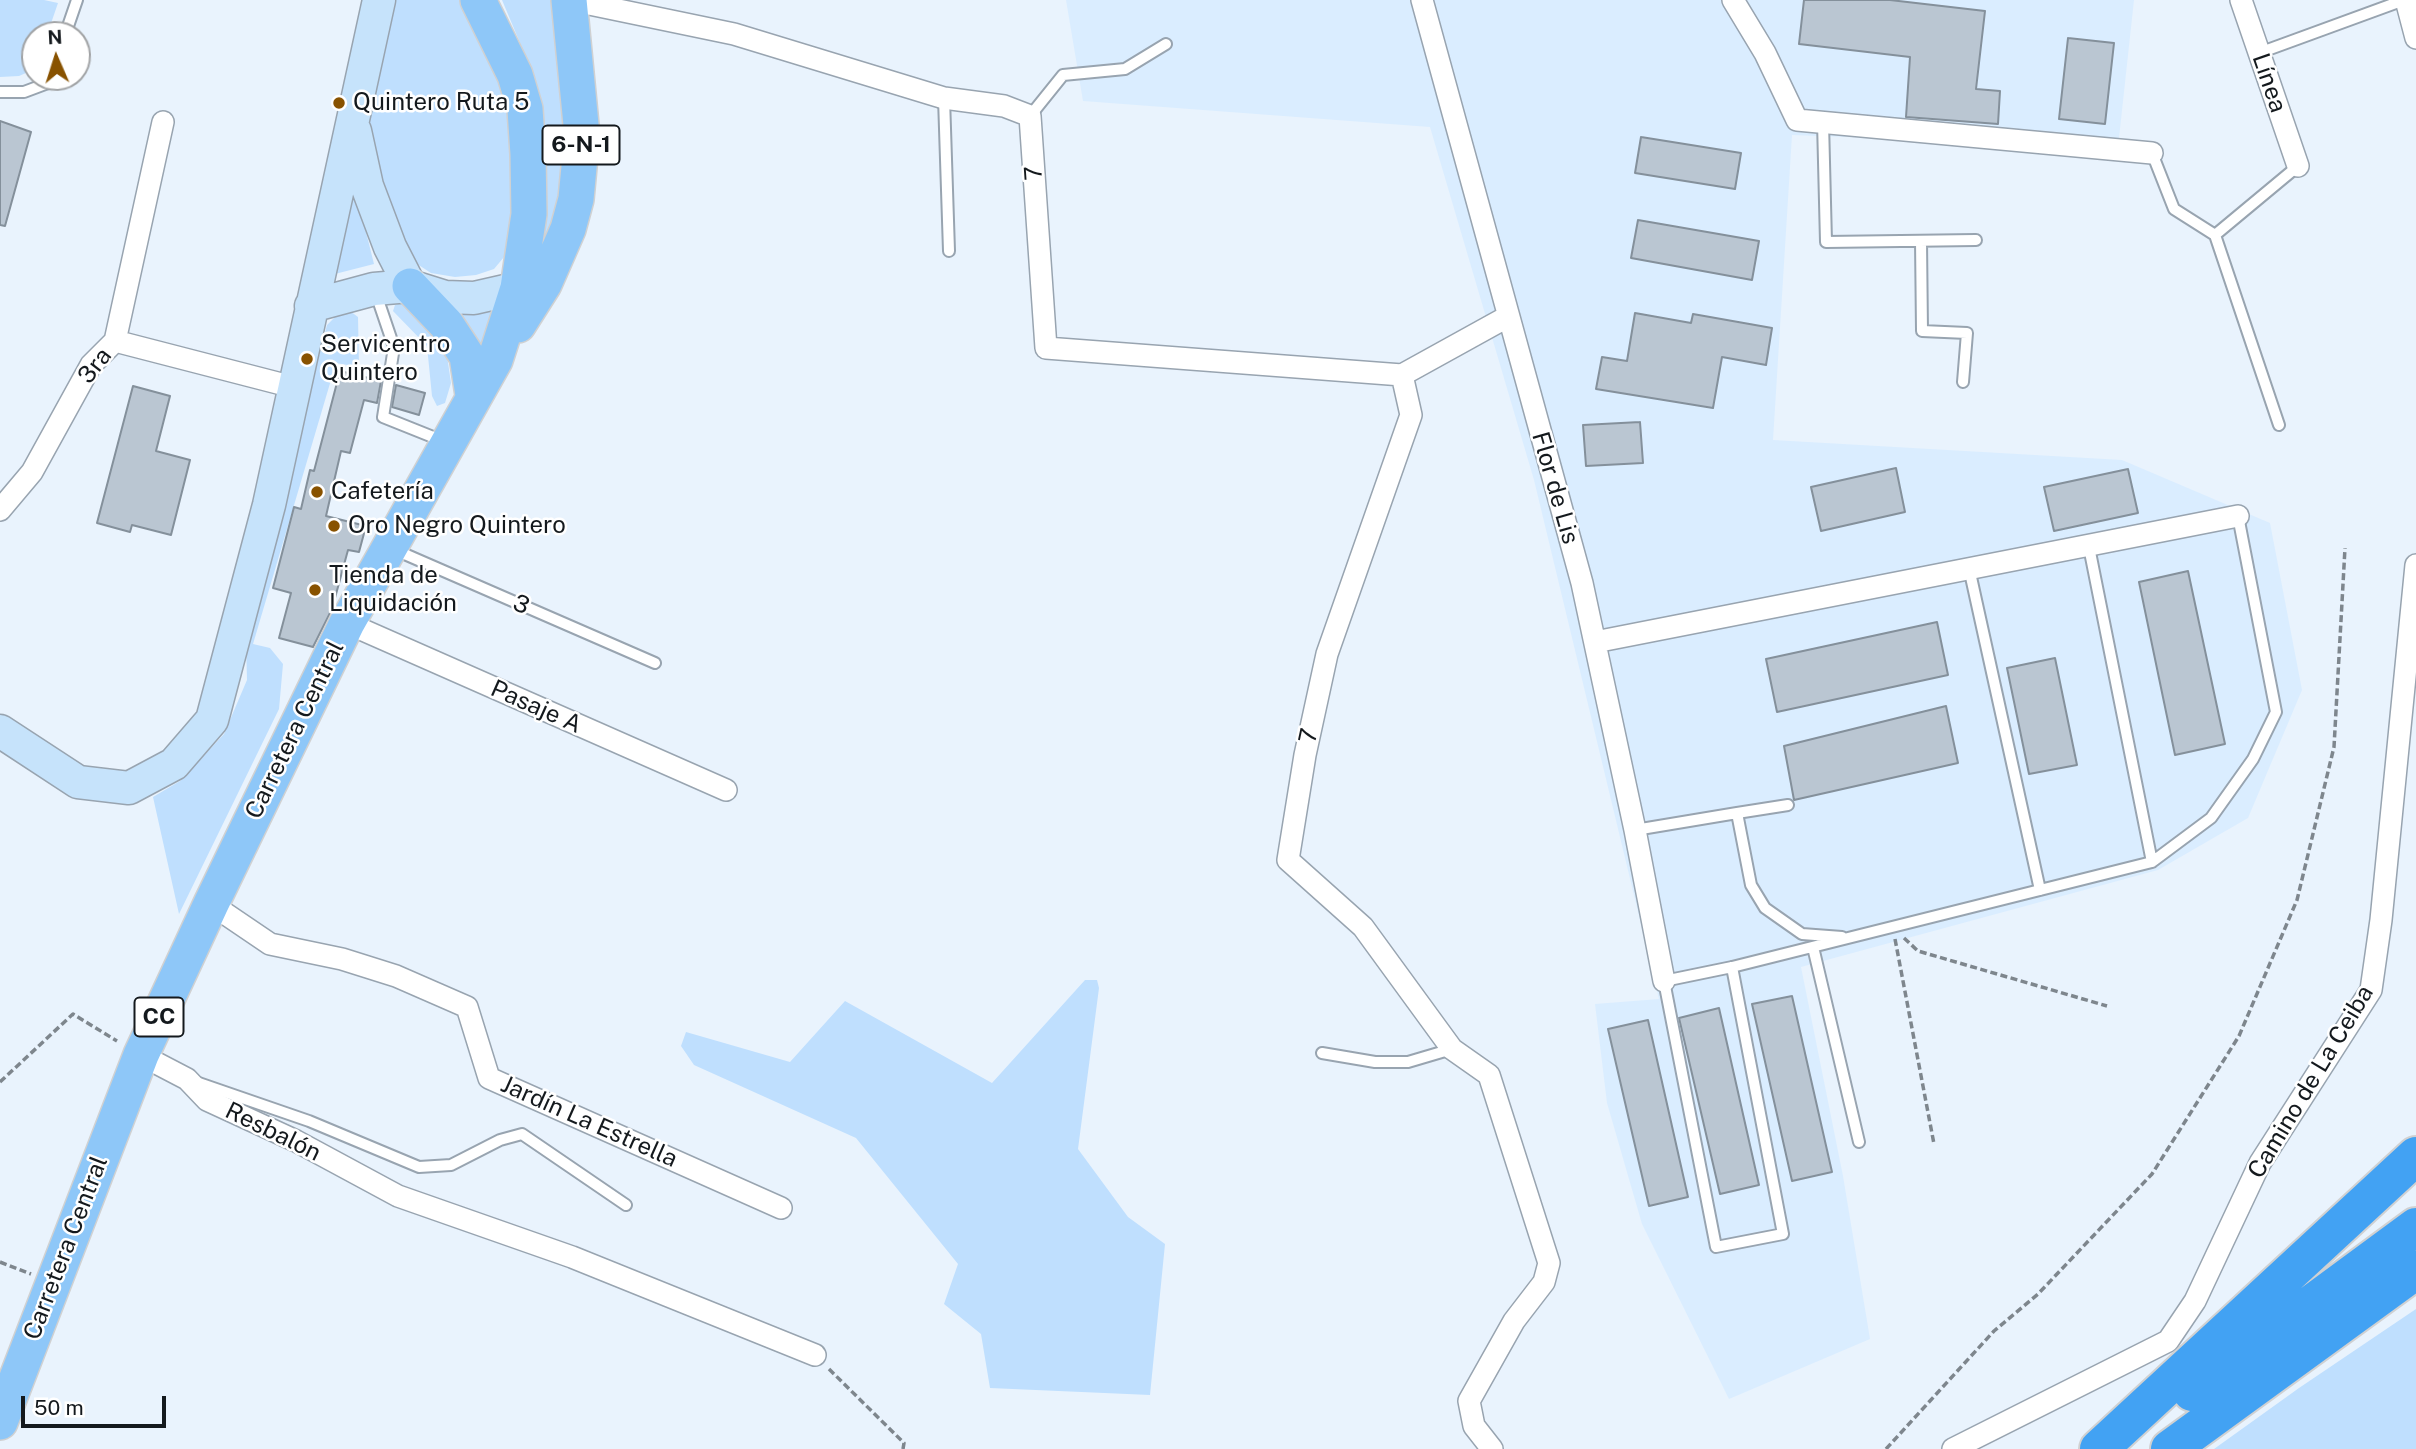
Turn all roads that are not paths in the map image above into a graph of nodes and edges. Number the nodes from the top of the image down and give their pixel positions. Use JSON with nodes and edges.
{"nodes":[{"id":1,"x":77,"y":0,"type":"edge"},
{"id":2,"x":379,"y":0,"type":"edge"},
{"id":3,"x":478,"y":0,"type":"edge"},
{"id":4,"x":570,"y":0,"type":"edge"},
{"id":5,"x":1422,"y":0,"type":"edge"},
{"id":6,"x":1733,"y":0,"type":"edge"},
{"id":7,"x":2241,"y":0,"type":"edge"},
{"id":8,"x":2405,"y":0,"type":"edge"},
{"id":9,"x":70,"y":21,"type":"edge"},
{"id":10,"x":2416,"y":38,"type":"edge"},
{"id":11,"x":1166,"y":44,"type":"dead end"},
{"id":12,"x":2259,"y":53,"type":"junction"},
{"id":13,"x":29,"y":91,"type":"edge"},
{"id":14,"x":0,"y":92,"type":"edge"},
{"id":15,"x":944,"y":98,"type":"junction"},
{"id":16,"x":1030,"y":116,"type":"junction"},
{"id":17,"x":163,"y":122,"type":"dead end"},
{"id":18,"x":1823,"y":122,"type":"junction"},
{"id":19,"x":353,"y":123,"type":"junction"},
{"id":20,"x":2152,"y":153,"type":"joint"},
{"id":21,"x":2298,"y":166,"type":"joint"},
{"id":22,"x":2215,"y":235,"type":"junction"},
{"id":23,"x":1976,"y":240,"type":"dead end"},
{"id":24,"x":1921,"y":241,"type":"junction"},
{"id":25,"x":949,"y":251,"type":"dead end"},
{"id":26,"x":410,"y":286,"type":"junction"},
{"id":27,"x":531,"y":286,"type":"junction"},
{"id":28,"x":374,"y":289,"type":"junction"},
{"id":29,"x":312,"y":306,"type":"junction"},
{"id":30,"x":1507,"y":317,"type":"junction"},
{"id":31,"x":115,"y":341,"type":"junction"},
{"id":32,"x":1402,"y":375,"type":"junction"},
{"id":33,"x":1963,"y":382,"type":"dead end"},
{"id":34,"x":293,"y":387,"type":"junction"},
{"id":35,"x":473,"y":395,"type":"junction"},
{"id":36,"x":2279,"y":425,"type":"dead end"},
{"id":37,"x":449,"y":443,"type":"junction"},
{"id":38,"x":0,"y":510,"type":"edge"},
{"id":39,"x":2238,"y":516,"type":"joint"},
{"id":40,"x":388,"y":547,"type":"junction"},
{"id":41,"x":2089,"y":547,"type":"junction"},
{"id":42,"x":2416,"y":565,"type":"edge"},
{"id":43,"x":1969,"y":568,"type":"junction"},
{"id":44,"x":346,"y":624,"type":"junction"},
{"id":45,"x":1595,"y":642,"type":"junction"},
{"id":46,"x":655,"y":663,"type":"dead end"},
{"id":47,"x":0,"y":731,"type":"edge"},
{"id":48,"x":726,"y":790,"type":"dead end"},
{"id":49,"x":1788,"y":805,"type":"dead end"},
{"id":50,"x":1737,"y":813,"type":"junction"},
{"id":51,"x":1636,"y":830,"type":"junction"},
{"id":52,"x":2152,"y":862,"type":"junction"},
{"id":53,"x":2040,"y":890,"type":"junction"},
{"id":54,"x":211,"y":904,"type":"junction"},
{"id":55,"x":1852,"y":937,"type":"junction"},
{"id":56,"x":1813,"y":947,"type":"junction"},
{"id":57,"x":1732,"y":967,"type":"junction"},
{"id":58,"x":1664,"y":981,"type":"junction"},
{"id":59,"x":1452,"y":1049,"type":"junction"},
{"id":60,"x":1322,"y":1053,"type":"dead end"},
{"id":61,"x":141,"y":1055,"type":"junction"},
{"id":62,"x":187,"y":1079,"type":"junction"},
{"id":63,"x":1859,"y":1142,"type":"dead end"},
{"id":64,"x":2416,"y":1156,"type":"edge"},
{"id":65,"x":626,"y":1205,"type":"dead end"},
{"id":66,"x":781,"y":1208,"type":"dead end"},
{"id":67,"x":2416,"y":1227,"type":"edge"},
{"id":68,"x":2416,"y":1270,"type":"edge"},
{"id":69,"x":2194,"y":1301,"type":"junction"},
{"id":70,"x":815,"y":1355,"type":"road end"},
{"id":71,"x":2189,"y":1366,"type":"junction"},
{"id":72,"x":0,"y":1422,"type":"edge"},
{"id":73,"x":1492,"y":1449,"type":"edge"},
{"id":74,"x":1953,"y":1449,"type":"edge"},
{"id":75,"x":2099,"y":1449,"type":"edge"},
{"id":76,"x":2112,"y":1449,"type":"edge"},
{"id":77,"x":2170,"y":1449,"type":"edge"}],
"edges":[{"from":1,"to":9,"type":"lane"},
{"from":2,"to":19,"type":"main road"},
{"from":3,"to":27,"type":"main road"},
{"from":4,"to":15,"type":"street"},
{"from":4,"to":27,"type":"main road","number":"6-N-1"},
{"from":5,"to":30,"type":"street","name":"Flor de Lis"},
{"from":6,"to":18,"type":"street"},
{"from":7,"to":12,"type":"street","name":"Línea"},
{"from":8,"to":10,"type":"street"},
{"from":8,"to":12,"type":"lane"},
{"from":11,"to":16,"type":"lane"},
{"from":12,"to":21,"type":"street","name":"Línea"},
{"from":13,"to":14,"type":"lane"},
{"from":15,"to":16,"type":"street"},
{"from":15,"to":25,"type":"lane"},
{"from":16,"to":32,"type":"street","name":"7"},
{"from":17,"to":31,"type":"street"},
{"from":18,"to":20,"type":"street"},
{"from":18,"to":24,"type":"lane"},
{"from":19,"to":26,"type":"main road"},
{"from":19,"to":29,"type":"main road"},
{"from":20,"to":22,"type":"lane"},
{"from":21,"to":22,"type":"lane"},
{"from":22,"to":36,"type":"lane"},
{"from":23,"to":24,"type":"lane"},
{"from":24,"to":33,"type":"lane"},
{"from":26,"to":27,"type":"main road"},
{"from":26,"to":28,"type":"main road"},
{"from":26,"to":35,"type":"main road"},
{"from":27,"to":35,"type":"main road","name":"Carretera Central","number":"CC"},
{"from":28,"to":29,"type":"main road"},
{"from":28,"to":37,"type":"lane"},
{"from":29,"to":34,"type":"main road"},
{"from":30,"to":32,"type":"street"},
{"from":30,"to":45,"type":"street","name":"Flor de Lis"},
{"from":31,"to":34,"type":"street","name":"3ra"},
{"from":31,"to":38,"type":"street","name":"3ra"},
{"from":32,"to":59,"type":"street","name":"7"},
{"from":34,"to":47,"type":"main road"},
{"from":35,"to":37,"type":"main road","name":"Carretera Central","number":"CC"},
{"from":37,"to":40,"type":"main road","name":"Carretera Central","number":"CC"},
{"from":39,"to":41,"type":"street"},
{"from":39,"to":52,"type":"lane"},
{"from":40,"to":44,"type":"main road","name":"Carretera Central","number":"CC"},
{"from":40,"to":46,"type":"lane","name":"3"},
{"from":41,"to":43,"type":"street"},
{"from":41,"to":52,"type":"lane"},
{"from":42,"to":69,"type":"street","name":"Camino de La Ceiba"},
{"from":43,"to":45,"type":"street"},
{"from":43,"to":53,"type":"lane"},
{"from":44,"to":48,"type":"street","name":"Pasaje A"},
{"from":44,"to":54,"type":"main road","name":"Carretera Central","number":"CC"},
{"from":45,"to":51,"type":"street","name":"Flor de Lis"},
{"from":49,"to":50,"type":"lane"},
{"from":50,"to":51,"type":"lane"},
{"from":50,"to":55,"type":"lane"},
{"from":51,"to":58,"type":"street","name":"Flor de Lis"},
{"from":52,"to":53,"type":"lane"},
{"from":53,"to":55,"type":"lane"},
{"from":54,"to":61,"type":"main road","name":"Carretera Central","number":"CC"},
{"from":54,"to":66,"type":"street","name":"Jardín La Estrella"},
{"from":55,"to":56,"type":"lane"},
{"from":56,"to":57,"type":"lane"},
{"from":56,"to":63,"type":"lane"},
{"from":57,"to":58,"type":"lane"},
{"from":57,"to":58,"type":"lane"},
{"from":59,"to":60,"type":"lane"},
{"from":59,"to":73,"type":"street"},
{"from":61,"to":62,"type":"street"},
{"from":61,"to":72,"type":"main road","name":"Carretera Central","number":"CC"},
{"from":62,"to":65,"type":"lane","name":"Resbalón"},
{"from":62,"to":70,"type":"street","name":"Resbalón"},
{"from":64,"to":71,"type":"highway"},
{"from":67,"to":76,"type":"highway"},
{"from":68,"to":77,"type":"highway"},
{"from":69,"to":71,"type":"street"},
{"from":69,"to":74,"type":"street","name":"Camino de La Ceiba"},
{"from":71,"to":75,"type":"highway"}]}
